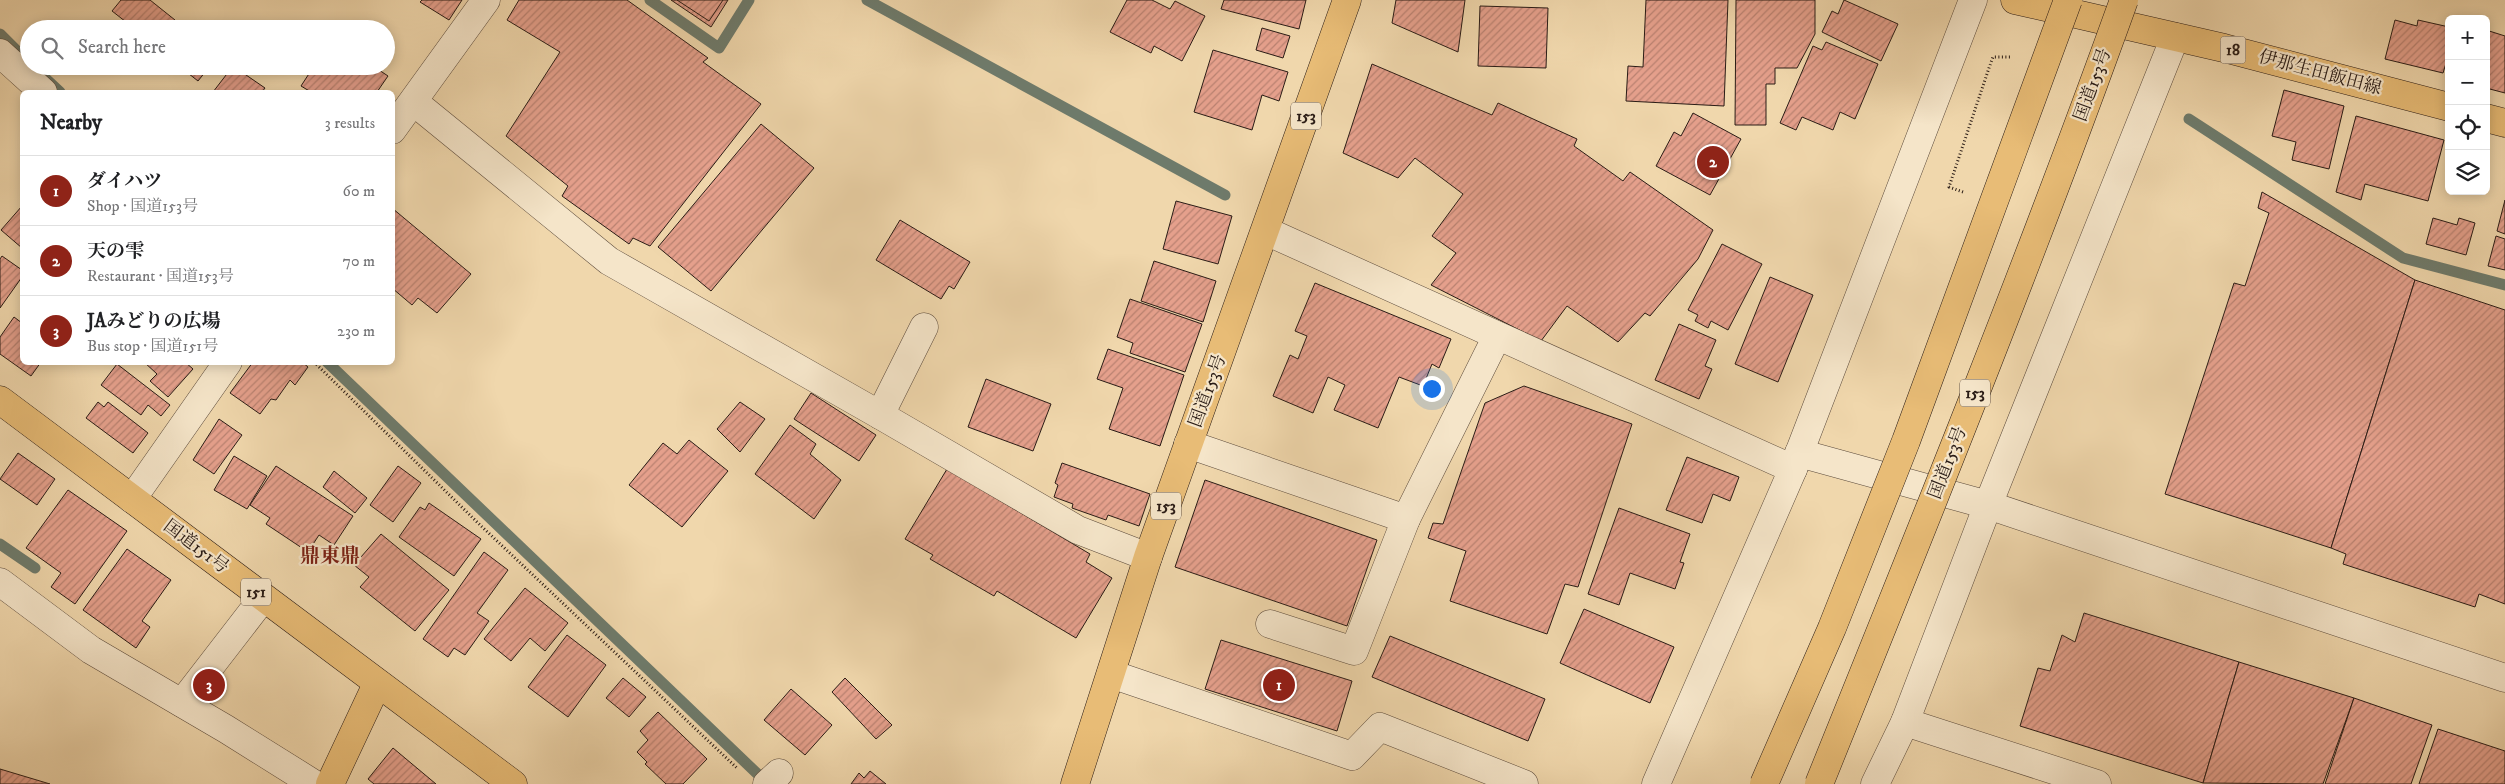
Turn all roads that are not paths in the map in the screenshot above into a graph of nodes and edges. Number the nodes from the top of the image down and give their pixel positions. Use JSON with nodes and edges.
{"nodes":[{"id":1,"x":486,"y":0,"type":"edge"},
{"id":2,"x":1346,"y":0,"type":"edge"},
{"id":3,"x":1973,"y":0,"type":"edge"},
{"id":4,"x":2015,"y":0,"type":"edge"},
{"id":5,"x":2068,"y":0,"type":"edge"},
{"id":6,"x":2124,"y":0,"type":"edge"},
{"id":7,"x":2175,"y":37,"type":"junction"},
{"id":8,"x":0,"y":52,"type":"edge"},
{"id":9,"x":20,"y":70,"type":"edge"},
{"id":10,"x":25,"y":75,"type":"edge"},
{"id":11,"x":42,"y":90,"type":"edge"},
{"id":12,"x":414,"y":102,"type":"junction"},
{"id":13,"x":2445,"y":107,"type":"edge"},
{"id":14,"x":2490,"y":119,"type":"edge"},
{"id":15,"x":2505,"y":123,"type":"edge"},
{"id":16,"x":395,"y":126,"type":"edge"},
{"id":17,"x":1266,"y":231,"type":"junction"},
{"id":18,"x":924,"y":327,"type":"dead end"},
{"id":19,"x":1497,"y":336,"type":"junction"},
{"id":20,"x":226,"y":365,"type":"edge"},
{"id":21,"x":0,"y":400,"type":"edge"},
{"id":22,"x":880,"y":414,"type":"junction"},
{"id":23,"x":1188,"y":444,"type":"junction"},
{"id":24,"x":1796,"y":461,"type":"junction"},
{"id":25,"x":132,"y":499,"type":"junction"},
{"id":26,"x":1988,"y":505,"type":"junction"},
{"id":27,"x":1406,"y":520,"type":"junction"},
{"id":28,"x":1148,"y":557,"type":"junction"},
{"id":29,"x":0,"y":582,"type":"edge"},
{"id":30,"x":263,"y":598,"type":"junction"},
{"id":31,"x":1270,"y":624,"type":"dead end"},
{"id":32,"x":1111,"y":674,"type":"junction"},
{"id":33,"x":2505,"y":678,"type":"edge"},
{"id":34,"x":377,"y":684,"type":"junction"},
{"id":35,"x":182,"y":703,"type":"junction"},
{"id":36,"x":1905,"y":722,"type":"junction"},
{"id":37,"x":314,"y":784,"type":"edge"},
{"id":38,"x":330,"y":784,"type":"edge"},
{"id":39,"x":513,"y":784,"type":"edge"},
{"id":40,"x":1075,"y":784,"type":"edge"},
{"id":41,"x":1524,"y":784,"type":"edge"},
{"id":42,"x":1656,"y":784,"type":"edge"},
{"id":43,"x":1764,"y":784,"type":"edge"},
{"id":44,"x":1818,"y":784,"type":"edge"},
{"id":45,"x":1875,"y":784,"type":"edge"},
{"id":46,"x":2096,"y":784,"type":"edge"}],
"edges":[{"from":1,"to":12,"type":"street"},
{"from":2,"to":17,"type":"main road","name":"国道153号","number":"153"},
{"from":3,"to":24,"type":"street"},
{"from":4,"to":7,"type":"main road","name":"伊那生田飯田線","number":"18"},
{"from":5,"to":43,"type":"main road","bridge":true},
{"from":6,"to":44,"type":"main road","name":"国道153号","number":"153","bridge":true},
{"from":7,"to":13,"type":"main road","name":"伊那生田飯田線","number":"18"},
{"from":7,"to":26,"type":"street"},
{"from":8,"to":9,"type":"street"},
{"from":10,"to":11,"type":"street"},
{"from":12,"to":16,"type":"street"},
{"from":12,"to":22,"type":"street"},
{"from":14,"to":15,"type":"main road"},
{"from":17,"to":19,"type":"street"},
{"from":17,"to":23,"type":"main road","name":"国道153号","number":"153"},
{"from":18,"to":22,"type":"street"},
{"from":19,"to":24,"type":"street"},
{"from":19,"to":27,"type":"street"},
{"from":20,"to":25,"type":"street"},
{"from":21,"to":25,"type":"main road","name":"国道151号","number":"151"},
{"from":22,"to":28,"type":"street"},
{"from":23,"to":27,"type":"street"},
{"from":23,"to":28,"type":"main road","name":"国道153号","number":"153"},
{"from":24,"to":26,"type":"street"},
{"from":24,"to":42,"type":"street"},
{"from":25,"to":30,"type":"main road","name":"国道151号","number":"151"},
{"from":26,"to":33,"type":"street"},
{"from":26,"to":36,"type":"street"},
{"from":27,"to":31,"type":"street"},
{"from":28,"to":32,"type":"main road","name":"国道153号","number":"153"},
{"from":29,"to":35,"type":"street"},
{"from":30,"to":34,"type":"main road","name":"国道151号","number":"151"},
{"from":30,"to":35,"type":"street"},
{"from":32,"to":40,"type":"main road","name":"国道153号","number":"153"},
{"from":32,"to":41,"type":"street"},
{"from":34,"to":38,"type":"main road"},
{"from":34,"to":39,"type":"main road","name":"国道151号","number":"151"},
{"from":35,"to":37,"type":"street"},
{"from":36,"to":45,"type":"street"},
{"from":36,"to":46,"type":"street"}]}
